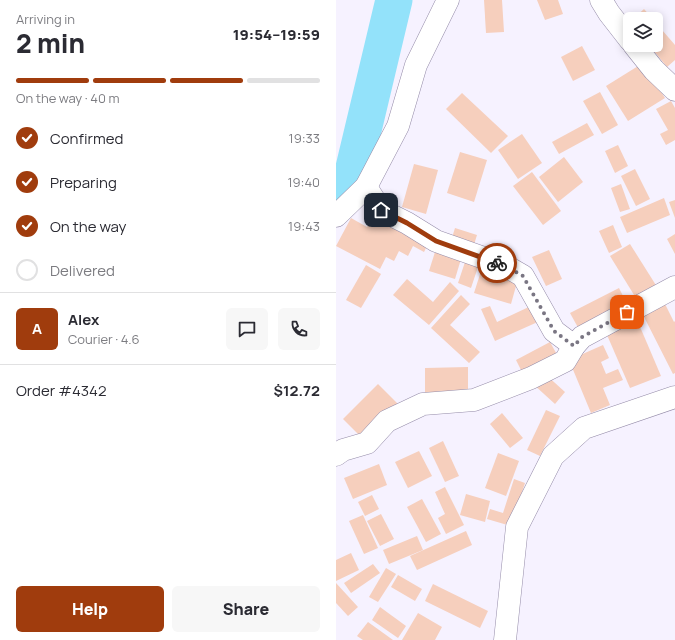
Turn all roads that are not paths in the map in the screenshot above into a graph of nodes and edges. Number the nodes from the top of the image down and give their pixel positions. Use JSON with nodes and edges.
{"nodes":[{"id":1,"x":448,"y":0,"type":"edge"},
{"id":2,"x":601,"y":0,"type":"edge"},
{"id":3,"x":623,"y":31,"type":"edge"},
{"id":4,"x":640,"y":52,"type":"edge"},
{"id":5,"x":675,"y":90,"type":"edge"},
{"id":6,"x":366,"y":187,"type":"junction"},
{"id":7,"x":336,"y":216,"type":"edge"},
{"id":8,"x":675,"y":287,"type":"edge"},
{"id":9,"x":574,"y":346,"type":"junction"},
{"id":10,"x":675,"y":397,"type":"edge"},
{"id":11,"x":336,"y":455,"type":"edge"},
{"id":12,"x":505,"y":640,"type":"edge"}],
"edges":[{"from":1,"to":6,"type":"street"},
{"from":2,"to":3,"type":"street"},
{"from":4,"to":5,"type":"street"},
{"from":6,"to":7,"type":"street"},
{"from":6,"to":9,"type":"street"},
{"from":8,"to":9,"type":"street"},
{"from":9,"to":11,"type":"street"},
{"from":10,"to":12,"type":"street"}]}
